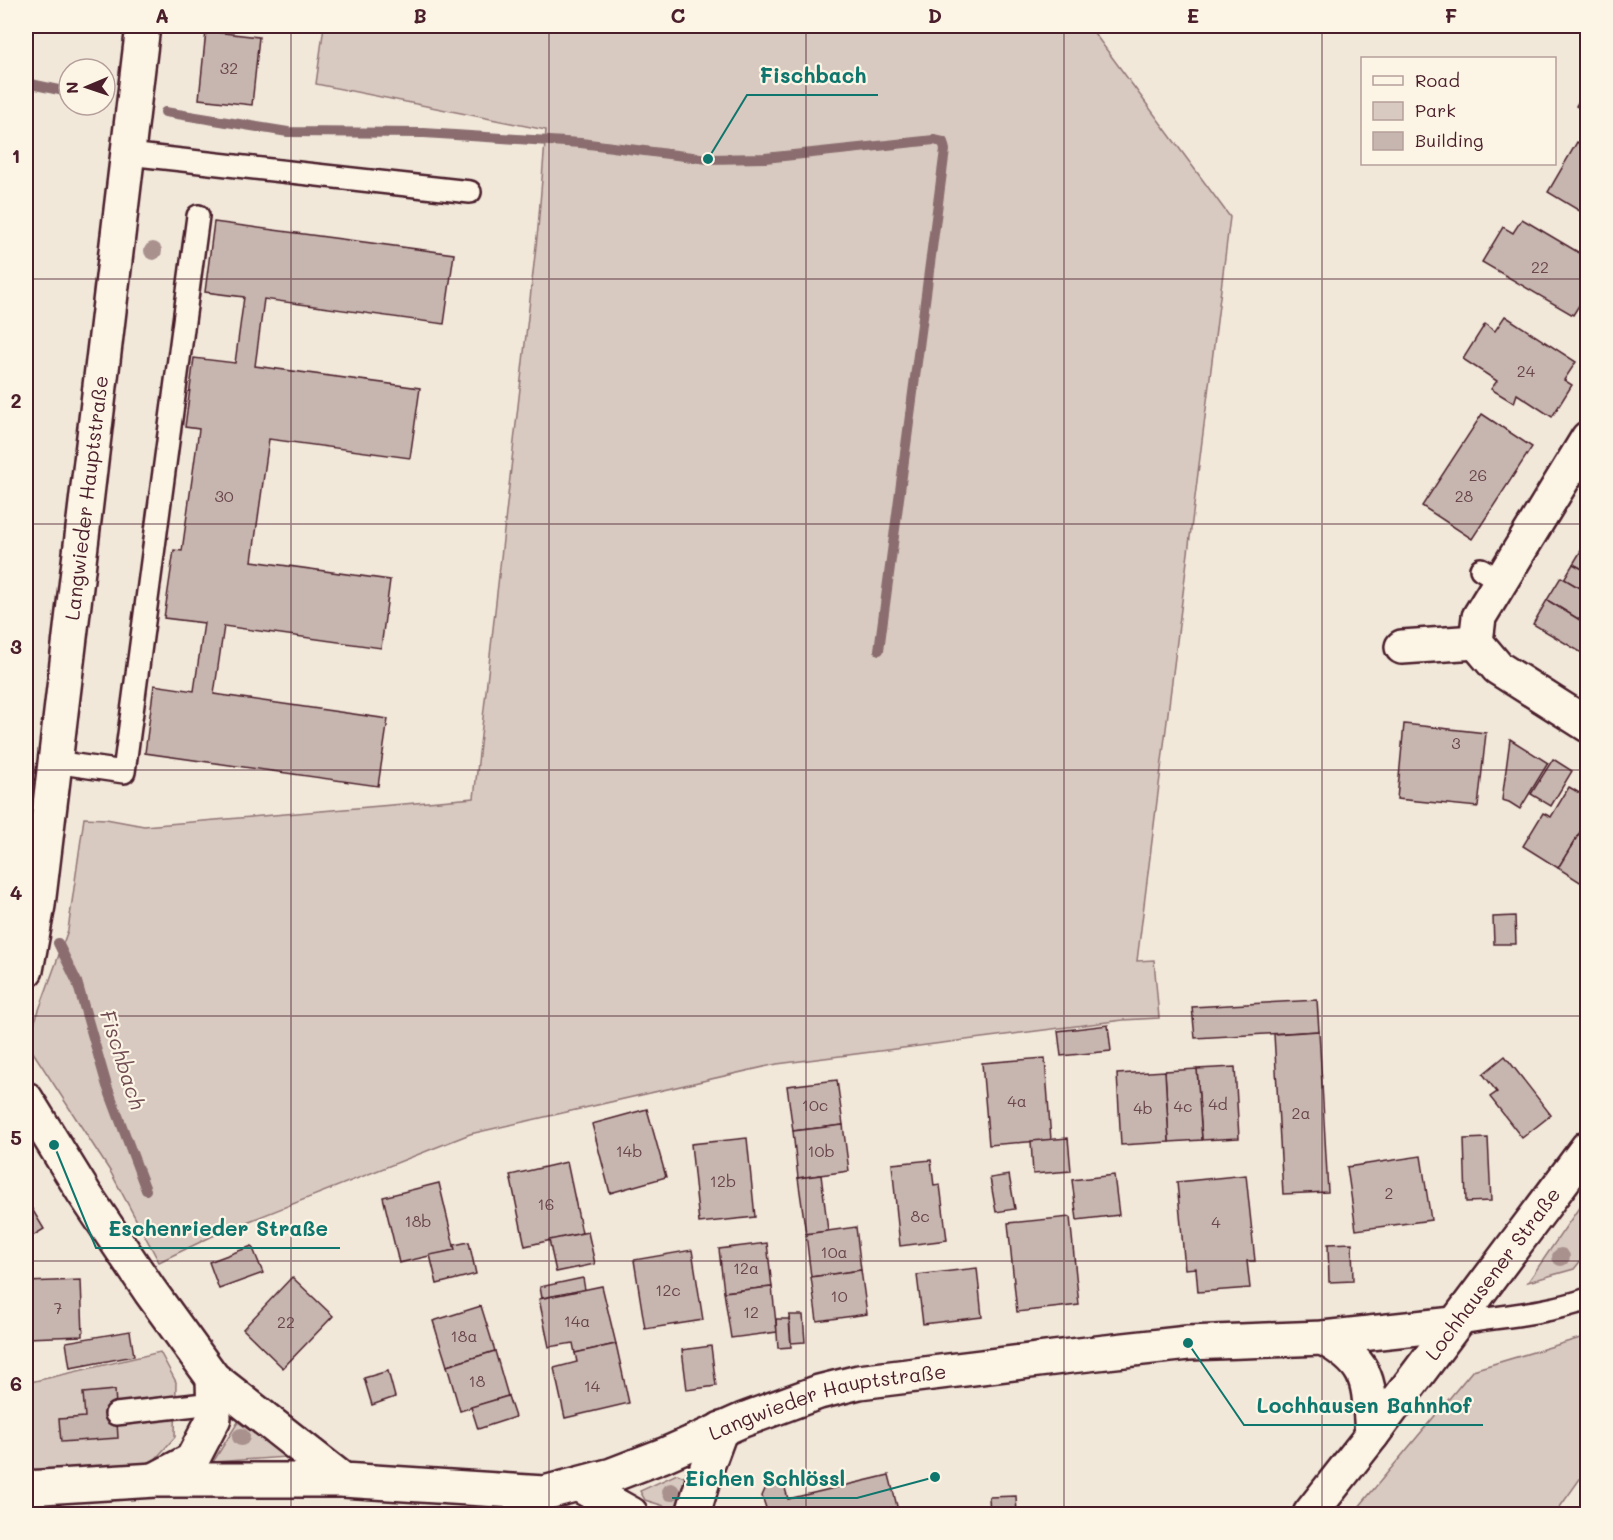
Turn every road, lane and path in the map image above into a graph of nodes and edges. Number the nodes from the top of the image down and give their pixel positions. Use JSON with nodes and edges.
{"nodes":[{"id":1,"x":143,"y":26,"type":"edge"},
{"id":2,"x":128,"y":154,"type":"junction"},
{"id":3,"x":470,"y":192,"type":"dead end"},
{"id":4,"x":198,"y":216,"type":"dead end"},
{"id":5,"x":1587,"y":438,"type":"edge"},
{"id":6,"x":1476,"y":642,"type":"junction"},
{"id":7,"x":1402,"y":647,"type":"dead end"},
{"id":8,"x":1587,"y":725,"type":"edge"},
{"id":9,"x":54,"y":762,"type":"junction"},
{"id":10,"x":26,"y":970,"type":"edge"},
{"id":11,"x":26,"y":1099,"type":"edge"},
{"id":12,"x":1587,"y":1147,"type":"edge"},
{"id":13,"x":1587,"y":1299,"type":"edge"},
{"id":14,"x":1454,"y":1324,"type":"junction"},
{"id":15,"x":1323,"y":1338,"type":"junction"},
{"id":16,"x":213,"y":1390,"type":"junction"},
{"id":17,"x":116,"y":1413,"type":"dead end"},
{"id":18,"x":721,"y":1429,"type":"junction"},
{"id":19,"x":1372,"y":1435,"type":"junction"},
{"id":20,"x":155,"y":1480,"type":"junction"},
{"id":21,"x":343,"y":1480,"type":"junction"},
{"id":22,"x":579,"y":1485,"type":"junction"},
{"id":23,"x":26,"y":1488,"type":"edge"},
{"id":24,"x":631,"y":1515,"type":"edge"},
{"id":25,"x":693,"y":1515,"type":"edge"},
{"id":26,"x":1310,"y":1515,"type":"edge"}],
"edges":[{"from":1,"to":2,"type":"street","name":"Langwieder Hauptstraße"},
{"from":2,"to":3,"type":"lane"},
{"from":2,"to":9,"type":"street","name":"Langwieder Hauptstraße"},
{"from":4,"to":9,"type":"lane"},
{"from":5,"to":6,"type":"street"},
{"from":6,"to":7,"type":"street"},
{"from":6,"to":8,"type":"street"},
{"from":9,"to":10,"type":"street","name":"Langwieder Hauptstraße"},
{"from":11,"to":16,"type":"street"},
{"from":12,"to":14,"type":"street","name":"Lochhausener Straße"},
{"from":13,"to":14,"type":"lane"},
{"from":14,"to":15,"type":"street","name":"Langwieder Hauptstraße"},
{"from":14,"to":19,"type":"street","name":"Lochhausener Straße"},
{"from":15,"to":18,"type":"street","name":"Langwieder Hauptstraße"},
{"from":15,"to":19,"type":"street"},
{"from":16,"to":17,"type":"lane"},
{"from":16,"to":20,"type":"street","name":"Langwieder Hauptstraße"},
{"from":16,"to":21,"type":"street"},
{"from":18,"to":22,"type":"street","name":"Langwieder Hauptstraße"},
{"from":18,"to":25,"type":"street"},
{"from":19,"to":26,"type":"street","name":"Lochhausener Straße"},
{"from":20,"to":21,"type":"street","name":"Langwieder Hauptstraße"},
{"from":20,"to":23,"type":"street","name":"Langwieder Hauptstraße"},
{"from":21,"to":22,"type":"street","name":"Langwieder Hauptstraße"},
{"from":22,"to":24,"type":"street"}]}
